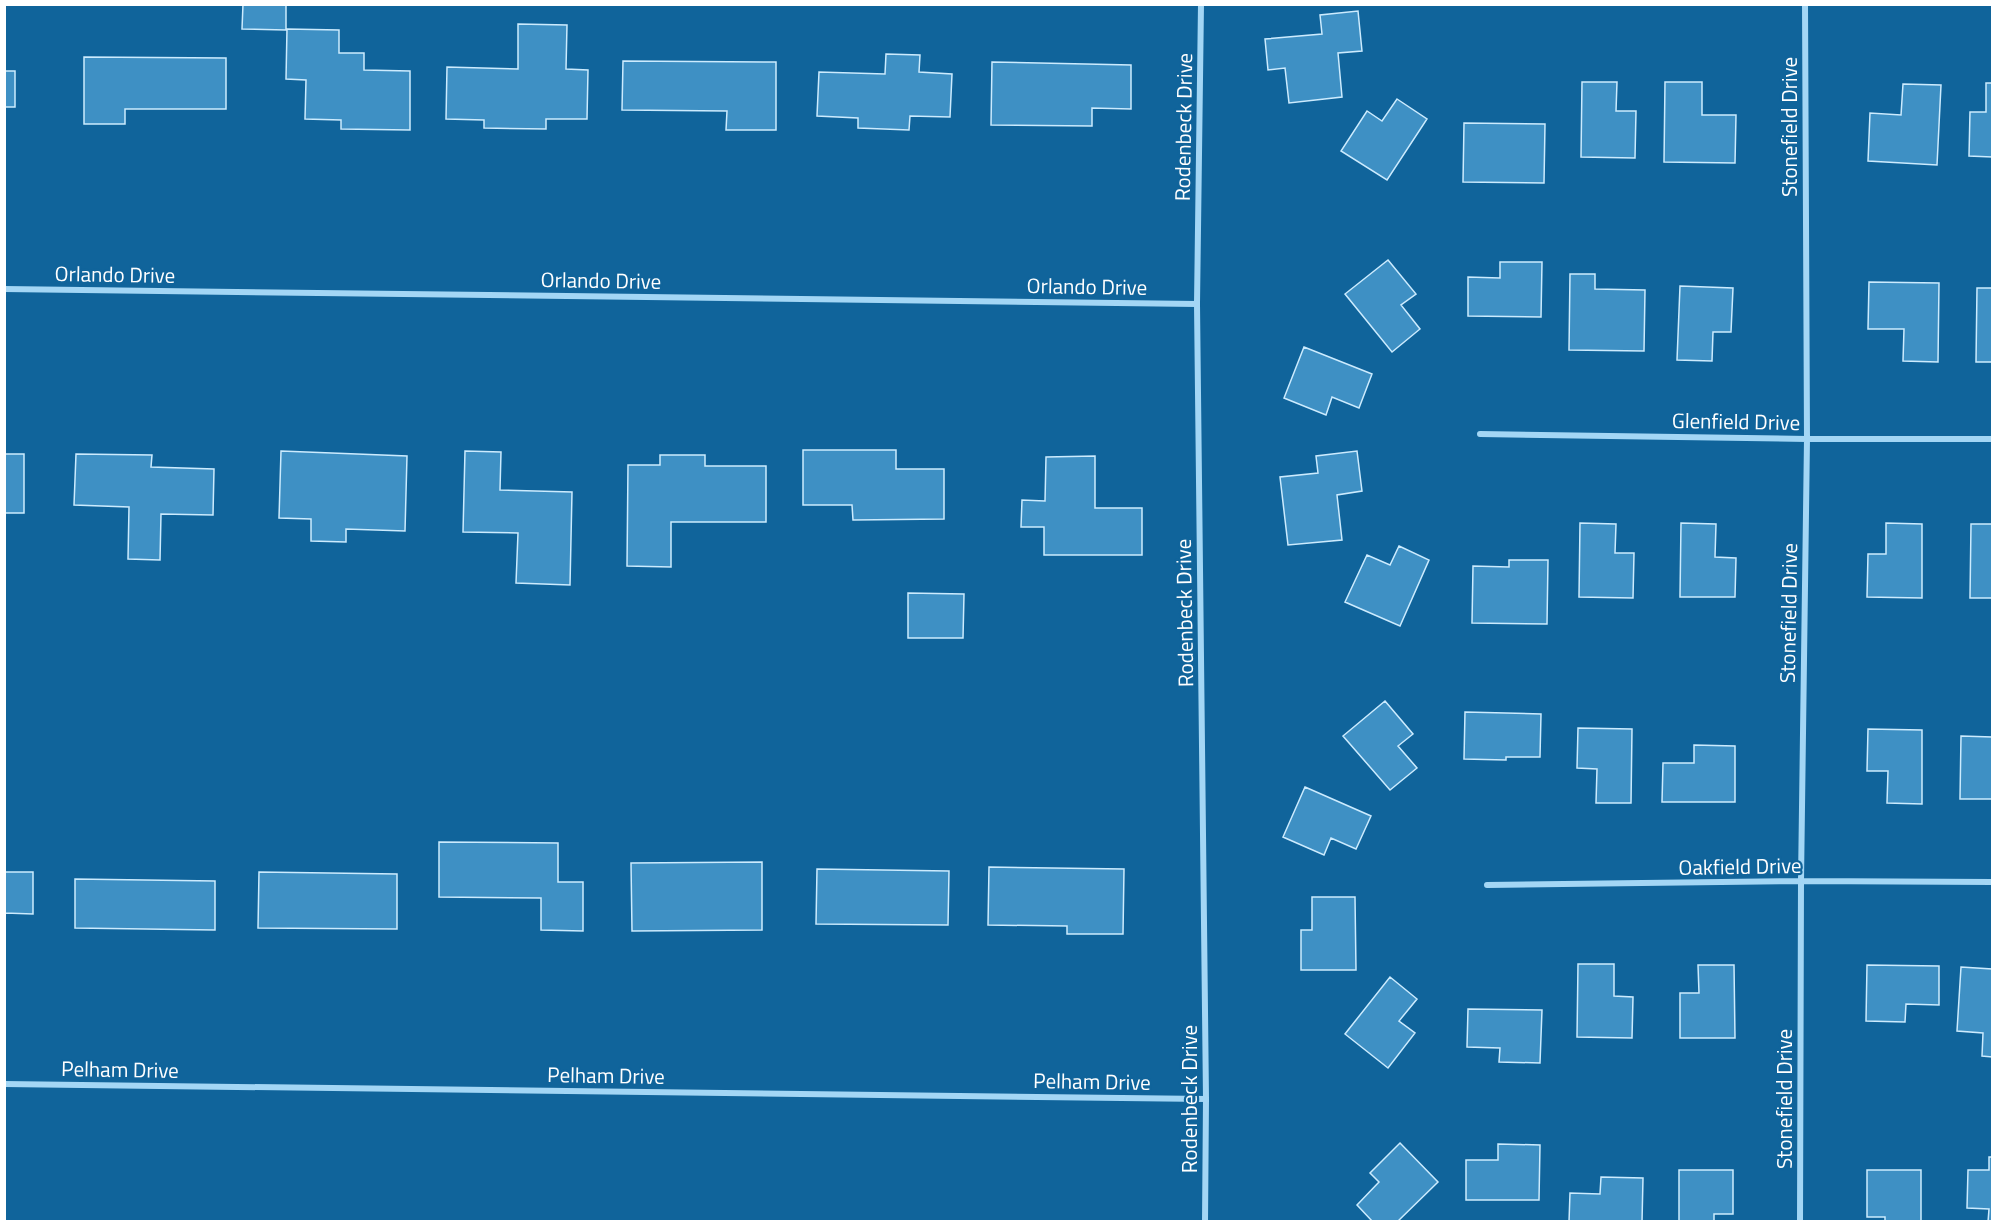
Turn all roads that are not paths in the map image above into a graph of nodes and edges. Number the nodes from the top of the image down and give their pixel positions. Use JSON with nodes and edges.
{"nodes":[{"id":1,"x":1201,"y":4,"type":"edge"},
{"id":2,"x":1805,"y":4,"type":"edge"},
{"id":3,"x":4,"y":289,"type":"edge"},
{"id":4,"x":1197,"y":304,"type":"junction"},
{"id":5,"x":1480,"y":434,"type":"dead end"},
{"id":6,"x":1807,"y":439,"type":"junction"},
{"id":7,"x":1992,"y":439,"type":"edge"},
{"id":8,"x":1801,"y":881,"type":"junction"},
{"id":9,"x":1992,"y":882,"type":"edge"},
{"id":10,"x":1487,"y":885,"type":"dead end"},
{"id":11,"x":4,"y":1084,"type":"edge"},
{"id":12,"x":1206,"y":1099,"type":"junction"},
{"id":13,"x":1205,"y":1221,"type":"edge"},
{"id":14,"x":1800,"y":1221,"type":"edge"}],
"edges":[{"from":1,"to":4,"type":"street","name":"Rodenbeck Drive"},
{"from":2,"to":6,"type":"street","name":"Stonefield Drive"},
{"from":3,"to":4,"type":"street","name":"Orlando Drive"},
{"from":4,"to":12,"type":"street","name":"Rodenbeck Drive"},
{"from":5,"to":6,"type":"street","name":"Glenfield Drive"},
{"from":6,"to":7,"type":"street","name":"Glenfield Drive"},
{"from":6,"to":8,"type":"street","name":"Stonefield Drive"},
{"from":8,"to":9,"type":"street","name":"Oakfield Drive"},
{"from":8,"to":10,"type":"street","name":"Oakfield Drive"},
{"from":8,"to":14,"type":"street","name":"Stonefield Drive"},
{"from":11,"to":12,"type":"street","name":"Pelham Drive"},
{"from":12,"to":13,"type":"street","name":"Rodenbeck Drive"}]}
